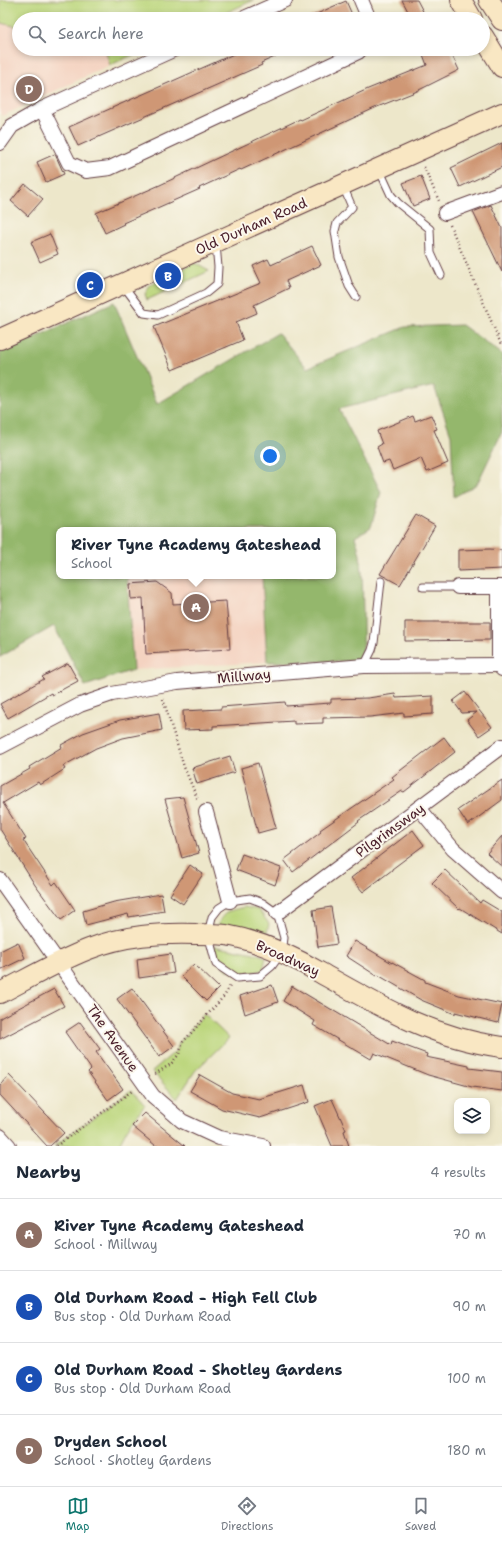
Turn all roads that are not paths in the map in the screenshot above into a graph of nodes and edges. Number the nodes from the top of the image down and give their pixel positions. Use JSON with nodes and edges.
{"nodes":[{"id":1,"x":285,"y":0,"type":"edge"},
{"id":2,"x":361,"y":0,"type":"edge"},
{"id":3,"x":461,"y":0,"type":"edge"},
{"id":4,"x":490,"y":0,"type":"edge"},
{"id":5,"x":258,"y":12,"type":"edge"},
{"id":6,"x":366,"y":12,"type":"edge"},
{"id":7,"x":468,"y":12,"type":"edge"},
{"id":8,"x":502,"y":20,"type":"edge"},
{"id":9,"x":490,"y":47,"type":"edge"},
{"id":10,"x":159,"y":56,"type":"edge"},
{"id":11,"x":349,"y":56,"type":"edge"},
{"id":12,"x":502,"y":67,"type":"edge"},
{"id":13,"x":42,"y":109,"type":"junction"},
{"id":14,"x":502,"y":113,"type":"edge"},
{"id":15,"x":0,"y":143,"type":"edge"},
{"id":16,"x":379,"y":169,"type":"junction"},
{"id":17,"x":343,"y":185,"type":"junction"},
{"id":18,"x":502,"y":192,"type":"edge"},
{"id":19,"x":445,"y":213,"type":"road end"},
{"id":20,"x":216,"y":242,"type":"junction"},
{"id":21,"x":441,"y":275,"type":"dead end"},
{"id":22,"x":122,"y":284,"type":"junction"},
{"id":23,"x":356,"y":297,"type":"dead end"},
{"id":24,"x":0,"y":339,"type":"edge"},
{"id":25,"x":381,"y":581,"type":"dead end"},
{"id":26,"x":423,"y":587,"type":"dead end"},
{"id":27,"x":458,"y":587,"type":"joint"},
{"id":28,"x":500,"y":587,"type":"edge"},
{"id":29,"x":364,"y":666,"type":"junction"},
{"id":30,"x":501,"y":666,"type":"edge"},
{"id":31,"x":502,"y":746,"type":"edge"},
{"id":32,"x":0,"y":747,"type":"edge"},
{"id":33,"x":420,"y":808,"type":"junction"},
{"id":34,"x":206,"y":812,"type":"road end"},
{"id":35,"x":0,"y":880,"type":"edge"},
{"id":36,"x":502,"y":892,"type":"edge"},
{"id":37,"x":230,"y":901,"type":"junction"},
{"id":38,"x":277,"y":913,"type":"junction"},
{"id":39,"x":208,"y":934,"type":"junction"},
{"id":40,"x":282,"y":952,"type":"junction"},
{"id":41,"x":59,"y":962,"type":"junction"},
{"id":42,"x":0,"y":993,"type":"edge"},
{"id":43,"x":502,"y":1047,"type":"edge"},
{"id":44,"x":0,"y":1136,"type":"edge"},
{"id":45,"x":9,"y":1146,"type":"edge"},
{"id":46,"x":263,"y":1146,"type":"edge"}],
"edges":[{"from":1,"to":5,"type":"street"},
{"from":2,"to":6,"type":"street"},
{"from":3,"to":7,"type":"street"},
{"from":4,"to":8,"type":"street"},
{"from":9,"to":12,"type":"street"},
{"from":10,"to":13,"type":"street"},
{"from":11,"to":13,"type":"street"},
{"from":13,"to":15,"type":"street"},
{"from":14,"to":16,"type":"street","name":"Old Durham Road"},
{"from":16,"to":17,"type":"street","name":"Old Durham Road"},
{"from":16,"to":21,"type":"lane"},
{"from":17,"to":20,"type":"street","name":"Old Durham Road"},
{"from":17,"to":23,"type":"lane"},
{"from":18,"to":19,"type":"street"},
{"from":20,"to":22,"type":"street","name":"Old Durham Road"},
{"from":20,"to":22,"type":"lane"},
{"from":22,"to":24,"type":"street","name":"Old Durham Road"},
{"from":25,"to":29,"type":"lane"},
{"from":26,"to":27,"type":"lane"},
{"from":27,"to":28,"type":"street"},
{"from":28,"to":30,"type":"street"},
{"from":29,"to":30,"type":"street","name":"Millway"},
{"from":29,"to":32,"type":"street","name":"Millway"},
{"from":31,"to":33,"type":"street","name":"Pilgrimsway"},
{"from":33,"to":36,"type":"street"},
{"from":33,"to":38,"type":"street","name":"Pilgrimsway"},
{"from":34,"to":37,"type":"street"},
{"from":35,"to":41,"type":"street","name":"The Avenue"},
{"from":37,"to":38,"type":"lane"},
{"from":37,"to":39,"type":"lane"},
{"from":38,"to":40,"type":"lane"},
{"from":39,"to":40,"type":"street","name":"Broadway"},
{"from":39,"to":40,"type":"lane"},
{"from":39,"to":41,"type":"street","name":"Broadway"},
{"from":40,"to":43,"type":"street","name":"Broadway"},
{"from":41,"to":42,"type":"street","name":"Broadway"},
{"from":41,"to":46,"type":"street","name":"The Avenue"},
{"from":44,"to":45,"type":"street"}]}
